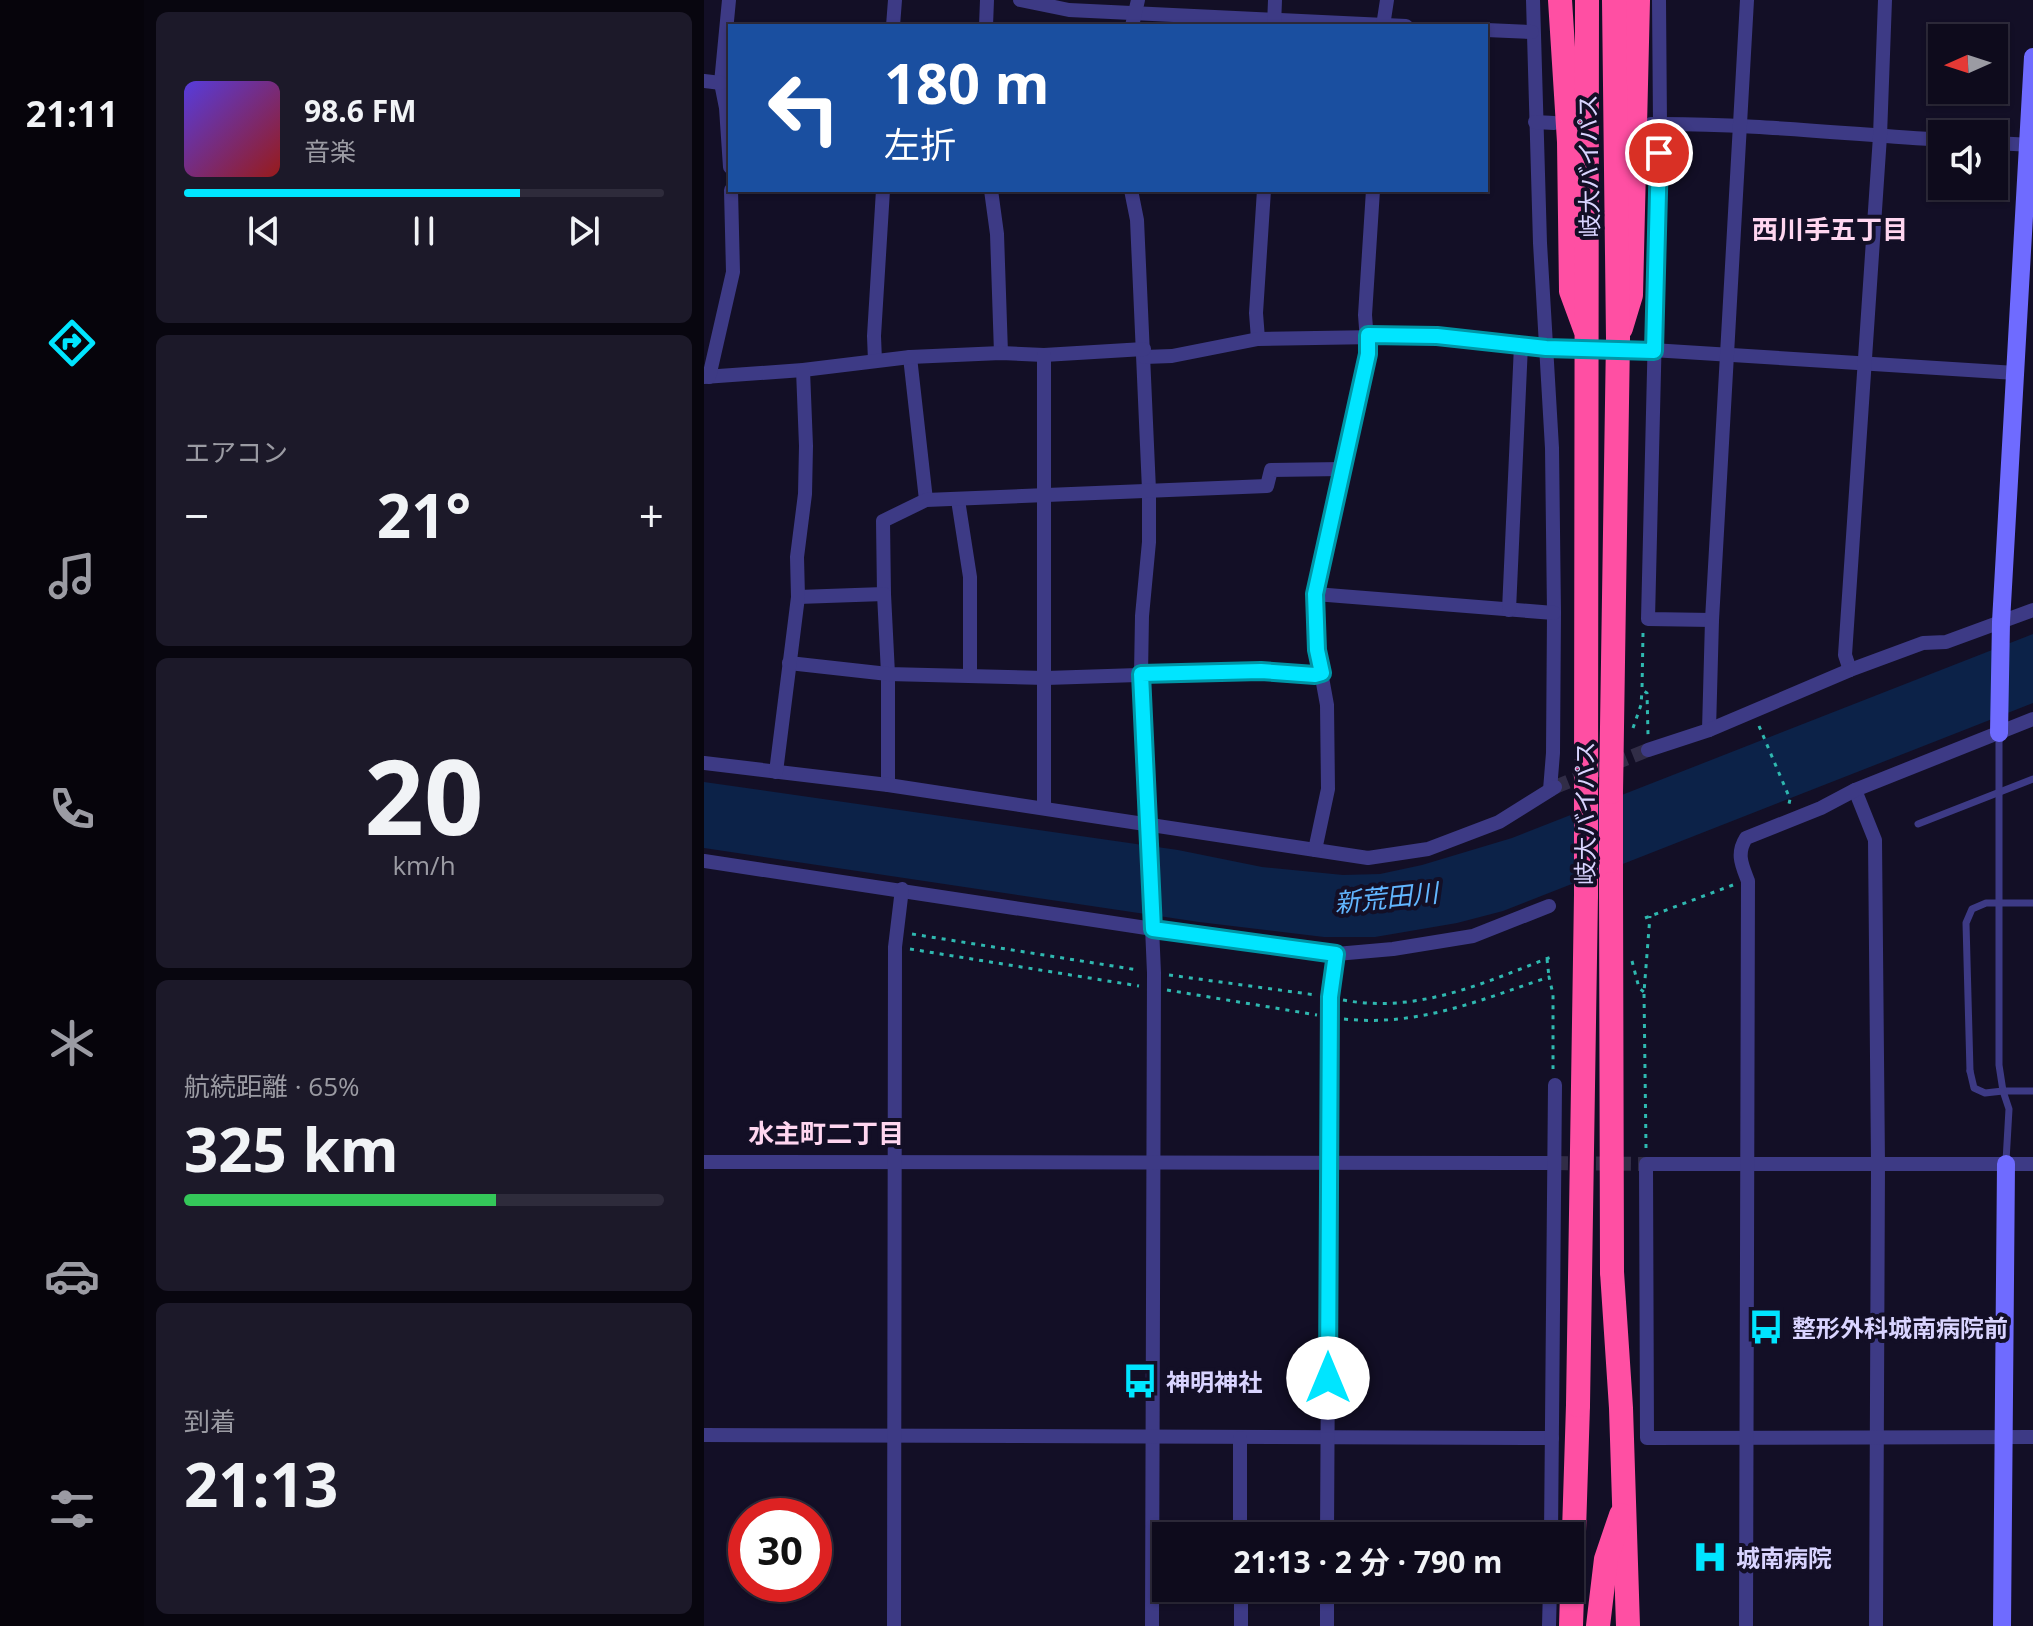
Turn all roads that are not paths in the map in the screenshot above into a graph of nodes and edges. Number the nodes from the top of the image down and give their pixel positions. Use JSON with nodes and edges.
{"nodes":[{"id":1,"x":729,"y":0,"type":"edge"},
{"id":2,"x":895,"y":0,"type":"edge"},
{"id":3,"x":987,"y":0,"type":"edge"},
{"id":4,"x":1020,"y":0,"type":"edge"},
{"id":5,"x":1275,"y":0,"type":"edge"},
{"id":6,"x":1387,"y":0,"type":"edge"},
{"id":7,"x":1533,"y":0,"type":"edge"},
{"id":8,"x":1560,"y":0,"type":"edge"},
{"id":9,"x":1587,"y":0,"type":"edge"},
{"id":10,"x":1614,"y":0,"type":"edge"},
{"id":11,"x":1638,"y":0,"type":"edge"},
{"id":12,"x":1659,"y":0,"type":"edge"},
{"id":13,"x":1747,"y":0,"type":"edge"},
{"id":14,"x":1885,"y":0,"type":"edge"},
{"id":15,"x":1135,"y":13,"type":"edge"},
{"id":16,"x":1274,"y":23,"type":"edge"},
{"id":17,"x":893,"y":24,"type":"edge"},
{"id":18,"x":986,"y":24,"type":"edge"},
{"id":19,"x":1328,"y":24,"type":"edge"},
{"id":20,"x":1383,"y":24,"type":"edge"},
{"id":21,"x":1488,"y":30,"type":"edge"},
{"id":22,"x":1532,"y":32,"type":"junction"},
{"id":23,"x":2033,"y":57,"type":"edge"},
{"id":24,"x":704,"y":81,"type":"edge"},
{"id":25,"x":721,"y":83,"type":"junction"},
{"id":26,"x":728,"y":108,"type":"edge"},
{"id":27,"x":1535,"y":122,"type":"junction"},
{"id":28,"x":1554,"y":123,"type":"dead end"},
{"id":29,"x":1643,"y":124,"type":"dead end"},
{"id":30,"x":1660,"y":124,"type":"junction"},
{"id":31,"x":1740,"y":126,"type":"junction"},
{"id":32,"x":1880,"y":136,"type":"junction"},
{"id":33,"x":1928,"y":139,"type":"edge"},
{"id":34,"x":2008,"y":144,"type":"edge"},
{"id":35,"x":2030,"y":145,"type":"edge"},
{"id":36,"x":731,"y":192,"type":"edge"},
{"id":37,"x":883,"y":192,"type":"edge"},
{"id":38,"x":991,"y":192,"type":"edge"},
{"id":39,"x":1131,"y":192,"type":"edge"},
{"id":40,"x":1264,"y":192,"type":"edge"},
{"id":41,"x":1373,"y":192,"type":"edge"},
{"id":42,"x":1368,"y":335,"type":"junction"},
{"id":43,"x":1618,"y":338,"type":"junction"},
{"id":44,"x":1258,"y":339,"type":"junction"},
{"id":45,"x":1588,"y":339,"type":"junction"},
{"id":46,"x":1521,"y":345,"type":"junction"},
{"id":47,"x":1546,"y":348,"type":"junction"},
{"id":48,"x":1654,"y":351,"type":"junction"},
{"id":49,"x":1001,"y":353,"type":"junction"},
{"id":50,"x":1144,"y":353,"type":"junction"},
{"id":51,"x":1044,"y":355,"type":"junction"},
{"id":52,"x":1726,"y":356,"type":"junction"},
{"id":53,"x":910,"y":357,"type":"junction"},
{"id":54,"x":875,"y":361,"type":"junction"},
{"id":55,"x":1863,"y":362,"type":"junction"},
{"id":56,"x":803,"y":370,"type":"junction"},
{"id":57,"x":2016,"y":373,"type":"junction"},
{"id":58,"x":706,"y":377,"type":"edge"},
{"id":59,"x":1343,"y":469,"type":"junction"},
{"id":60,"x":1149,"y":490,"type":"junction"},
{"id":61,"x":1044,"y":497,"type":"junction"},
{"id":62,"x":926,"y":500,"type":"junction"},
{"id":63,"x":958,"y":500,"type":"junction"},
{"id":64,"x":884,"y":594,"type":"junction"},
{"id":65,"x":1315,"y":594,"type":"junction"},
{"id":66,"x":798,"y":597,"type":"junction"},
{"id":67,"x":1509,"y":610,"type":"junction"},
{"id":68,"x":2033,"y":610,"type":"edge"},
{"id":69,"x":1554,"y":613,"type":"junction"},
{"id":70,"x":1712,"y":620,"type":"junction"},
{"id":71,"x":2001,"y":626,"type":"junction"},
{"id":72,"x":789,"y":663,"type":"junction"},
{"id":73,"x":1850,"y":670,"type":"junction"},
{"id":74,"x":1322,"y":673,"type":"junction"},
{"id":75,"x":888,"y":674,"type":"junction"},
{"id":76,"x":1141,"y":674,"type":"junction"},
{"id":77,"x":970,"y":676,"type":"junction"},
{"id":78,"x":1046,"y":678,"type":"junction"},
{"id":79,"x":2033,"y":719,"type":"edge"},
{"id":80,"x":1999,"y":726,"type":"junction"},
{"id":81,"x":1709,"y":730,"type":"junction"},
{"id":82,"x":1649,"y":749,"type":"tunnel mouth"},
{"id":83,"x":704,"y":763,"type":"edge"},
{"id":84,"x":776,"y":772,"type":"junction"},
{"id":85,"x":2033,"y":779,"type":"edge"},
{"id":86,"x":888,"y":785,"type":"junction"},
{"id":87,"x":1855,"y":790,"type":"junction"},
{"id":88,"x":2000,"y":790,"type":"junction"},
{"id":89,"x":1044,"y":808,"type":"junction"},
{"id":90,"x":1918,"y":824,"type":"dead end"},
{"id":91,"x":1147,"y":825,"type":"junction"},
{"id":92,"x":1315,"y":850,"type":"junction"},
{"id":93,"x":704,"y":861,"type":"edge"},
{"id":94,"x":902,"y":889,"type":"junction"},
{"id":95,"x":2033,"y":903,"type":"edge"},
{"id":96,"x":1549,"y":906,"type":"dead end"},
{"id":97,"x":1152,"y":925,"type":"junction"},
{"id":98,"x":1336,"y":954,"type":"junction"},
{"id":99,"x":1555,"y":1085,"type":"road end"},
{"id":100,"x":2003,"y":1091,"type":"junction"},
{"id":101,"x":2033,"y":1091,"type":"edge"},
{"id":102,"x":704,"y":1162,"type":"edge"},
{"id":103,"x":895,"y":1163,"type":"junction"},
{"id":104,"x":1154,"y":1163,"type":"junction"},
{"id":105,"x":1328,"y":1163,"type":"junction"},
{"id":106,"x":1554,"y":1163,"type":"junction"},
{"id":107,"x":2006,"y":1164,"type":"junction"},
{"id":108,"x":2033,"y":1164,"type":"edge"},
{"id":109,"x":1747,"y":1165,"type":"junction"},
{"id":110,"x":1878,"y":1165,"type":"junction"},
{"id":111,"x":704,"y":1435,"type":"edge"},
{"id":112,"x":895,"y":1436,"type":"junction"},
{"id":113,"x":1746,"y":1437,"type":"junction"},
{"id":114,"x":2002,"y":1437,"type":"junction"},
{"id":115,"x":2033,"y":1437,"type":"edge"},
{"id":116,"x":1152,"y":1438,"type":"junction"},
{"id":117,"x":1240,"y":1438,"type":"junction"},
{"id":118,"x":1552,"y":1438,"type":"junction"},
{"id":119,"x":1876,"y":1438,"type":"junction"},
{"id":120,"x":1327,"y":1439,"type":"junction"},
{"id":121,"x":1625,"y":1506,"type":"junction"},
{"id":122,"x":1240,"y":1522,"type":"edge"},
{"id":123,"x":1327,"y":1522,"type":"edge"},
{"id":124,"x":1551,"y":1522,"type":"edge"},
{"id":125,"x":1241,"y":1602,"type":"edge"},
{"id":126,"x":1327,"y":1602,"type":"edge"},
{"id":127,"x":1550,"y":1602,"type":"edge"},
{"id":128,"x":894,"y":1626,"type":"edge"},
{"id":129,"x":1152,"y":1626,"type":"edge"},
{"id":130,"x":1241,"y":1626,"type":"edge"},
{"id":131,"x":1327,"y":1626,"type":"edge"},
{"id":132,"x":1549,"y":1626,"type":"edge"},
{"id":133,"x":1571,"y":1626,"type":"edge"},
{"id":134,"x":1598,"y":1626,"type":"edge"},
{"id":135,"x":1628,"y":1626,"type":"edge"},
{"id":136,"x":1746,"y":1626,"type":"edge"},
{"id":137,"x":1876,"y":1626,"type":"edge"},
{"id":138,"x":2002,"y":1626,"type":"edge"}],
"edges":[{"from":1,"to":25,"type":"street"},
{"from":2,"to":17,"type":"street"},
{"from":3,"to":18,"type":"street"},
{"from":4,"to":15,"type":"street"},
{"from":5,"to":16,"type":"street"},
{"from":6,"to":20,"type":"street"},
{"from":7,"to":22,"type":"street"},
{"from":8,"to":45,"type":"highway"},
{"from":9,"to":45,"type":"highway","name":"岐大バイパス","bridge":true},
{"from":10,"to":43,"type":"highway","name":"岐大バイパス","bridge":true},
{"from":11,"to":43,"type":"highway"},
{"from":12,"to":30,"type":"street"},
{"from":13,"to":31,"type":"street"},
{"from":14,"to":32,"type":"street"},
{"from":15,"to":16,"type":"street"},
{"from":16,"to":19,"type":"street"},
{"from":21,"to":22,"type":"street"},
{"from":22,"to":27,"type":"street"},
{"from":23,"to":35,"type":"street"},
{"from":24,"to":25,"type":"street"},
{"from":25,"to":26,"type":"street"},
{"from":27,"to":28,"type":"street"},
{"from":27,"to":47,"type":"street"},
{"from":29,"to":30,"type":"street"},
{"from":30,"to":31,"type":"street"},
{"from":30,"to":48,"type":"street"},
{"from":31,"to":32,"type":"street"},
{"from":31,"to":52,"type":"street"},
{"from":32,"to":33,"type":"street"},
{"from":32,"to":55,"type":"street"},
{"from":34,"to":35,"type":"street"},
{"from":35,"to":57,"type":"street"},
{"from":36,"to":58,"type":"street"},
{"from":37,"to":54,"type":"street"},
{"from":38,"to":49,"type":"street"},
{"from":39,"to":50,"type":"street"},
{"from":40,"to":44,"type":"street"},
{"from":41,"to":42,"type":"street"},
{"from":42,"to":44,"type":"street"},
{"from":42,"to":46,"type":"street"},
{"from":42,"to":59,"type":"street"},
{"from":43,"to":121,"type":"highway","name":"岐大バイパス","bridge":true},
{"from":44,"to":50,"type":"street"},
{"from":45,"to":133,"type":"highway","name":"岐大バイパス","bridge":true},
{"from":46,"to":47,"type":"street"},
{"from":46,"to":67,"type":"street"},
{"from":47,"to":48,"type":"street"},
{"from":47,"to":69,"type":"street"},
{"from":48,"to":52,"type":"street"},
{"from":48,"to":70,"type":"street"},
{"from":49,"to":51,"type":"street"},
{"from":49,"to":53,"type":"street"},
{"from":50,"to":51,"type":"street"},
{"from":50,"to":60,"type":"street"},
{"from":51,"to":61,"type":"street"},
{"from":52,"to":55,"type":"street"},
{"from":52,"to":70,"type":"street"},
{"from":53,"to":54,"type":"street"},
{"from":53,"to":62,"type":"street"},
{"from":54,"to":56,"type":"street"},
{"from":55,"to":57,"type":"street"},
{"from":55,"to":73,"type":"street"},
{"from":56,"to":58,"type":"street"},
{"from":56,"to":66,"type":"street"},
{"from":57,"to":71,"type":"street"},
{"from":59,"to":60,"type":"street"},
{"from":59,"to":65,"type":"street"},
{"from":60,"to":61,"type":"street"},
{"from":60,"to":76,"type":"street"},
{"from":61,"to":63,"type":"street"},
{"from":61,"to":78,"type":"street"},
{"from":62,"to":63,"type":"street"},
{"from":62,"to":64,"type":"street"},
{"from":63,"to":77,"type":"street"},
{"from":64,"to":66,"type":"street"},
{"from":64,"to":75,"type":"street"},
{"from":65,"to":67,"type":"street"},
{"from":65,"to":74,"type":"street"},
{"from":66,"to":72,"type":"street"},
{"from":67,"to":69,"type":"street"},
{"from":68,"to":71,"type":"street"},
{"from":69,"to":92,"type":"street"},
{"from":70,"to":81,"type":"street"},
{"from":71,"to":73,"type":"street"},
{"from":71,"to":80,"type":"street"},
{"from":72,"to":75,"type":"street"},
{"from":72,"to":84,"type":"street"},
{"from":73,"to":81,"type":"street"},
{"from":74,"to":76,"type":"street"},
{"from":74,"to":92,"type":"street"},
{"from":75,"to":77,"type":"street"},
{"from":75,"to":86,"type":"street"},
{"from":76,"to":78,"type":"street"},
{"from":76,"to":91,"type":"street"},
{"from":77,"to":78,"type":"street"},
{"from":78,"to":89,"type":"street"},
{"from":79,"to":80,"type":"street"},
{"from":80,"to":87,"type":"street"},
{"from":80,"to":88,"type":"lane"},
{"from":81,"to":82,"type":"street"},
{"from":83,"to":84,"type":"street"},
{"from":84,"to":86,"type":"street"},
{"from":85,"to":88,"type":"lane"},
{"from":86,"to":89,"type":"street"},
{"from":87,"to":109,"type":"street"},
{"from":87,"to":110,"type":"street"},
{"from":88,"to":90,"type":"lane"},
{"from":88,"to":100,"type":"lane"},
{"from":89,"to":91,"type":"street"},
{"from":91,"to":92,"type":"street"},
{"from":91,"to":97,"type":"street"},
{"from":93,"to":94,"type":"street"},
{"from":94,"to":97,"type":"street"},
{"from":94,"to":103,"type":"street"},
{"from":95,"to":100,"type":"lane","bridge":true},
{"from":96,"to":98,"type":"street"},
{"from":97,"to":98,"type":"street"},
{"from":97,"to":104,"type":"street"},
{"from":98,"to":105,"type":"street"},
{"from":99,"to":106,"type":"street"},
{"from":100,"to":101,"type":"lane"},
{"from":100,"to":107,"type":"lane"},
{"from":102,"to":103,"type":"street"},
{"from":103,"to":104,"type":"street"},
{"from":103,"to":112,"type":"street"},
{"from":104,"to":105,"type":"street"},
{"from":104,"to":116,"type":"street"},
{"from":105,"to":106,"type":"street"},
{"from":105,"to":120,"type":"street"},
{"from":106,"to":118,"type":"street"},
{"from":107,"to":108,"type":"street"},
{"from":107,"to":110,"type":"street"},
{"from":107,"to":114,"type":"street"},
{"from":109,"to":110,"type":"street"},
{"from":109,"to":113,"type":"street"},
{"from":109,"to":113,"type":"street"},
{"from":110,"to":119,"type":"street"},
{"from":111,"to":112,"type":"street"},
{"from":112,"to":116,"type":"street"},
{"from":112,"to":128,"type":"street"},
{"from":113,"to":119,"type":"street"},
{"from":113,"to":136,"type":"street"},
{"from":114,"to":115,"type":"street"},
{"from":114,"to":119,"type":"street"},
{"from":114,"to":138,"type":"street"},
{"from":116,"to":117,"type":"street"},
{"from":116,"to":129,"type":"street"},
{"from":117,"to":120,"type":"street"},
{"from":117,"to":122,"type":"street"},
{"from":118,"to":120,"type":"street"},
{"from":118,"to":124,"type":"street"},
{"from":119,"to":137,"type":"street"},
{"from":120,"to":123,"type":"street"},
{"from":121,"to":134,"type":"highway"},
{"from":121,"to":135,"type":"highway","name":"岐大バイパス"},
{"from":125,"to":130,"type":"street"},
{"from":126,"to":131,"type":"street"},
{"from":127,"to":132,"type":"street"}]}
